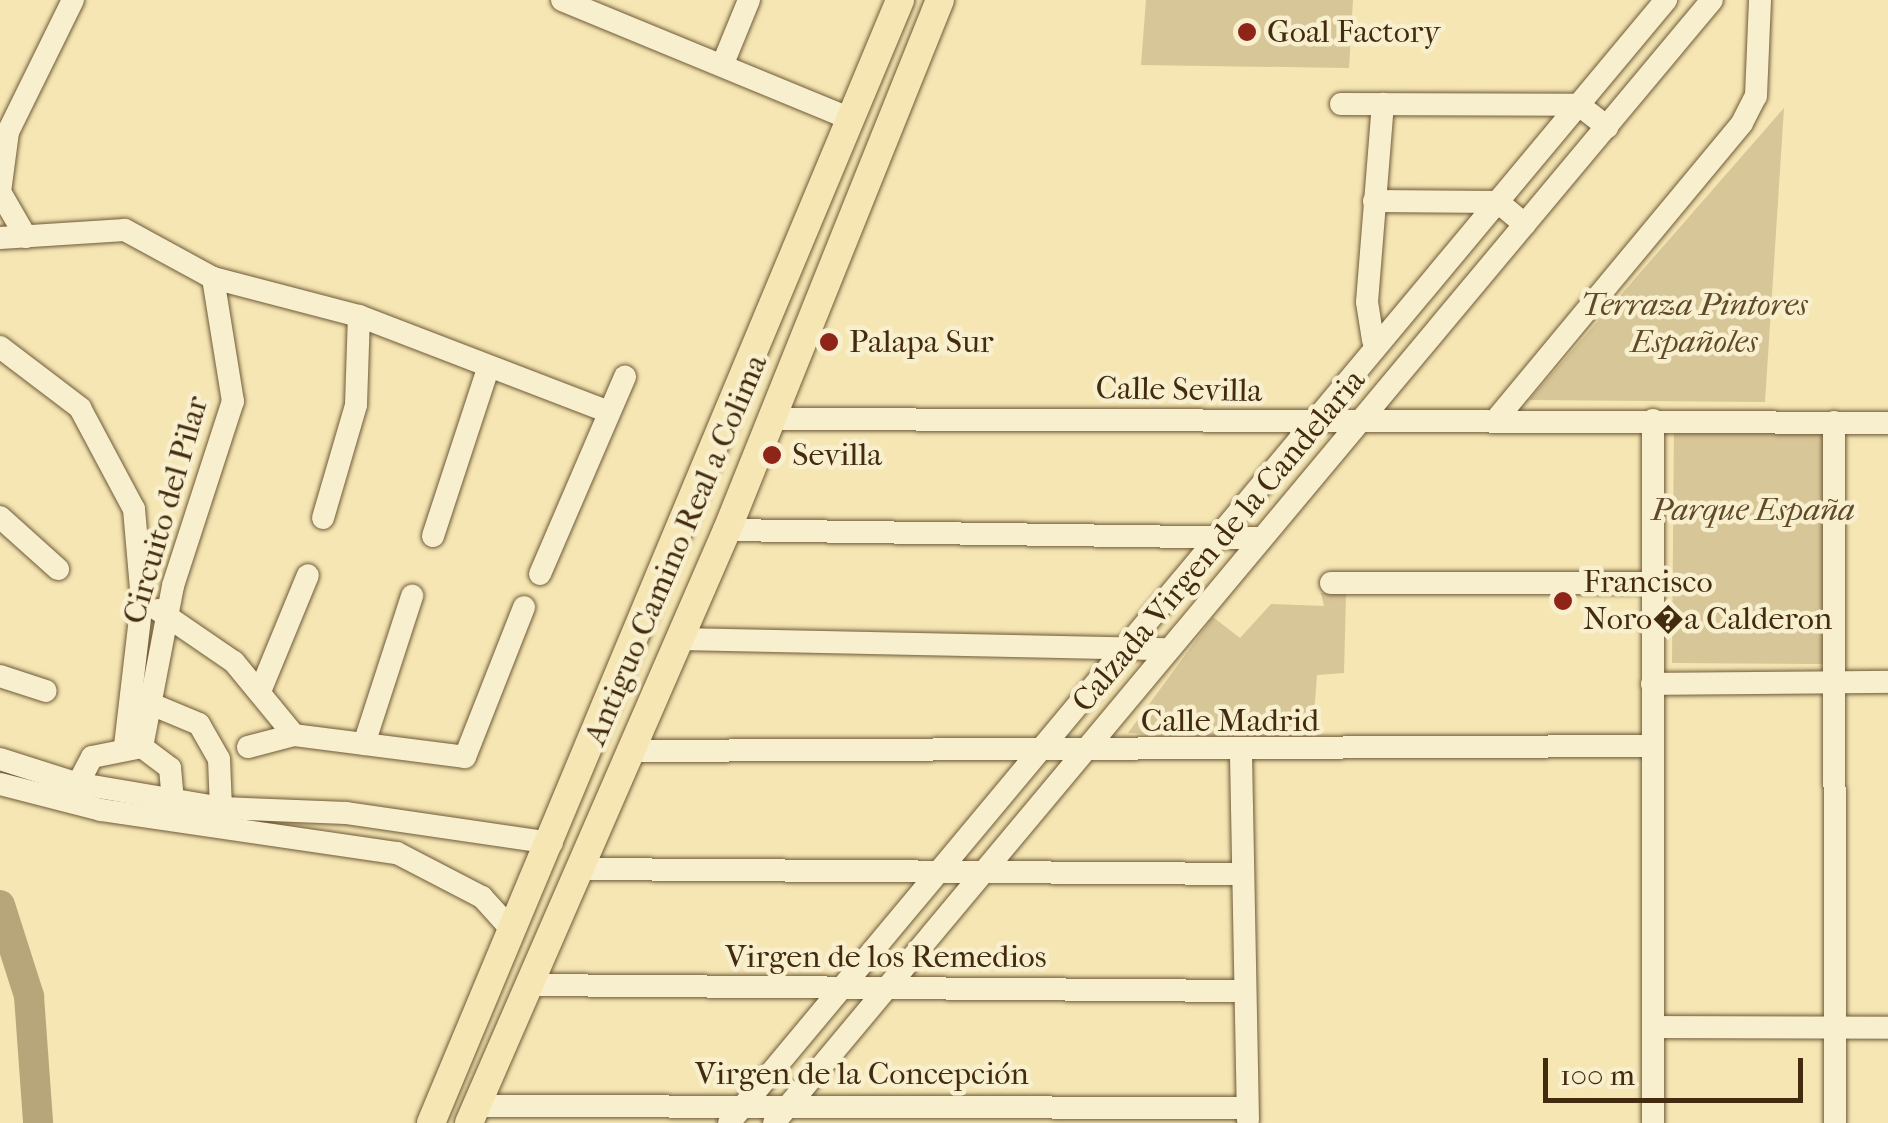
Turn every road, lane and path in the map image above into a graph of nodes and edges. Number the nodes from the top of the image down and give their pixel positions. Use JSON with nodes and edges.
{"nodes":[{"id":1,"x":562,"y":0,"type":"edge"},
{"id":2,"x":750,"y":0,"type":"edge"},
{"id":3,"x":900,"y":0,"type":"edge"},
{"id":4,"x":940,"y":0,"type":"edge"},
{"id":5,"x":1666,"y":0,"type":"edge"},
{"id":6,"x":1712,"y":0,"type":"edge"},
{"id":7,"x":1760,"y":0,"type":"edge"},
{"id":8,"x":67,"y":2,"type":"edge"},
{"id":9,"x":724,"y":61,"type":"junction"},
{"id":10,"x":1341,"y":104,"type":"dead end"},
{"id":11,"x":1383,"y":104,"type":"junction"},
{"id":12,"x":1579,"y":105,"type":"junction"},
{"id":13,"x":851,"y":119,"type":"junction"},
{"id":14,"x":1607,"y":127,"type":"junction"},
{"id":15,"x":4,"y":129,"type":"edge"},
{"id":16,"x":0,"y":192,"type":"edge"},
{"id":17,"x":1374,"y":201,"type":"junction"},
{"id":18,"x":1498,"y":202,"type":"junction"},
{"id":19,"x":1525,"y":225,"type":"junction"},
{"id":20,"x":26,"y":237,"type":"junction"},
{"id":21,"x":0,"y":238,"type":"edge"},
{"id":22,"x":214,"y":278,"type":"junction"},
{"id":23,"x":359,"y":316,"type":"junction"},
{"id":24,"x":1373,"y":340,"type":"junction"},
{"id":25,"x":0,"y":347,"type":"edge"},
{"id":26,"x":488,"y":369,"type":"junction"},
{"id":27,"x":625,"y":377,"type":"dead end"},
{"id":28,"x":606,"y":411,"type":"junction"},
{"id":29,"x":770,"y":419,"type":"junction"},
{"id":30,"x":1653,"y":420,"type":"junction"},
{"id":31,"x":1494,"y":422,"type":"junction"},
{"id":32,"x":1834,"y":422,"type":"junction"},
{"id":33,"x":1888,"y":423,"type":"edge"},
{"id":34,"x":1310,"y":424,"type":"junction"},
{"id":35,"x":1358,"y":424,"type":"junction"},
{"id":36,"x":0,"y":517,"type":"edge"},
{"id":37,"x":323,"y":518,"type":"dead end"},
{"id":38,"x":726,"y":530,"type":"junction"},
{"id":39,"x":1217,"y":531,"type":"junction"},
{"id":40,"x":433,"y":536,"type":"dead end"},
{"id":41,"x":1257,"y":538,"type":"junction"},
{"id":42,"x":58,"y":570,"type":"dead end"},
{"id":43,"x":540,"y":574,"type":"dead end"},
{"id":44,"x":308,"y":576,"type":"dead end"},
{"id":45,"x":1648,"y":583,"type":"junction"},
{"id":46,"x":1331,"y":584,"type":"dead end"},
{"id":47,"x":412,"y":596,"type":"dead end"},
{"id":48,"x":142,"y":601,"type":"junction"},
{"id":49,"x":524,"y":607,"type":"dead end"},
{"id":50,"x":167,"y":616,"type":"junction"},
{"id":51,"x":679,"y":639,"type":"junction"},
{"id":52,"x":1125,"y":643,"type":"junction"},
{"id":53,"x":1168,"y":649,"type":"junction"},
{"id":54,"x":0,"y":676,"type":"edge"},
{"id":55,"x":1888,"y":682,"type":"edge"},
{"id":56,"x":1834,"y":683,"type":"junction"},
{"id":57,"x":1652,"y":684,"type":"junction"},
{"id":58,"x":261,"y":689,"type":"junction"},
{"id":59,"x":46,"y":691,"type":"dead end"},
{"id":60,"x":142,"y":700,"type":"junction"},
{"id":61,"x":294,"y":735,"type":"junction"},
{"id":62,"x":364,"y":744,"type":"junction"},
{"id":63,"x":134,"y":746,"type":"junction"},
{"id":64,"x":1652,"y":746,"type":"junction"},
{"id":65,"x":248,"y":747,"type":"dead end"},
{"id":66,"x":628,"y":751,"type":"junction"},
{"id":67,"x":1035,"y":753,"type":"junction"},
{"id":68,"x":1086,"y":754,"type":"junction"},
{"id":69,"x":1240,"y":755,"type":"junction"},
{"id":70,"x":0,"y":759,"type":"edge"},
{"id":71,"x":0,"y":784,"type":"edge"},
{"id":72,"x":72,"y":793,"type":"junction"},
{"id":73,"x":175,"y":808,"type":"junction"},
{"id":74,"x":221,"y":808,"type":"junction"},
{"id":75,"x":318,"y":813,"type":"junction"},
{"id":76,"x":316,"y":842,"type":"junction"},
{"id":77,"x":552,"y":843,"type":"junction"},
{"id":78,"x":584,"y":869,"type":"junction"},
{"id":79,"x":988,"y":871,"type":"junction"},
{"id":80,"x":940,"y":872,"type":"junction"},
{"id":81,"x":1243,"y":874,"type":"junction"},
{"id":82,"x":510,"y":928,"type":"junction"},
{"id":83,"x":528,"y":986,"type":"junction"},
{"id":84,"x":886,"y":990,"type":"junction"},
{"id":85,"x":838,"y":991,"type":"junction"},
{"id":86,"x":1244,"y":991,"type":"junction"},
{"id":87,"x":1654,"y":1027,"type":"junction"},
{"id":88,"x":1837,"y":1027,"type":"junction"},
{"id":89,"x":1888,"y":1028,"type":"edge"},
{"id":90,"x":744,"y":1104,"type":"junction"},
{"id":91,"x":472,"y":1114,"type":"edge"},
{"id":92,"x":780,"y":1115,"type":"edge"},
{"id":93,"x":1248,"y":1115,"type":"edge"},
{"id":94,"x":430,"y":1123,"type":"edge"},
{"id":95,"x":729,"y":1123,"type":"edge"},
{"id":96,"x":1653,"y":1123,"type":"edge"},
{"id":97,"x":1834,"y":1123,"type":"edge"}],
"edges":[{"from":1,"to":9,"type":"street"},
{"from":2,"to":9,"type":"street"},
{"from":3,"to":13,"type":"main road","name":"Antiguo Camino Real a Colima"},
{"from":4,"to":29,"type":"main road","name":"Antiguo Camino Real a Colima"},
{"from":5,"to":12,"type":"street","name":"Calzada Virgen de la Candelaria"},
{"from":6,"to":14,"type":"street","name":"Calzada Virgen de la Candelaria"},
{"from":7,"to":31,"type":"street"},
{"from":8,"to":15,"type":"street"},
{"from":9,"to":13,"type":"street"},
{"from":10,"to":11,"type":"street"},
{"from":11,"to":12,"type":"street"},
{"from":11,"to":17,"type":"street"},
{"from":12,"to":14,"type":"street"},
{"from":12,"to":18,"type":"street","name":"Calzada Virgen de la Candelaria"},
{"from":13,"to":77,"type":"main road","name":"Antiguo Camino Real a Colima"},
{"from":14,"to":19,"type":"street","name":"Calzada Virgen de la Candelaria"},
{"from":15,"to":16,"type":"street"},
{"from":16,"to":20,"type":"street"},
{"from":17,"to":18,"type":"street"},
{"from":17,"to":24,"type":"street"},
{"from":18,"to":19,"type":"street"},
{"from":18,"to":24,"type":"street","name":"Calzada Virgen de la Candelaria"},
{"from":19,"to":35,"type":"street","name":"Calzada Virgen de la Candelaria"},
{"from":20,"to":21,"type":"street"},
{"from":20,"to":22,"type":"street"},
{"from":22,"to":23,"type":"street"},
{"from":22,"to":50,"type":"street","name":"Circuito del Pilar"},
{"from":23,"to":26,"type":"street"},
{"from":23,"to":37,"type":"street"},
{"from":24,"to":34,"type":"street","name":"Calzada Virgen de la Candelaria"},
{"from":25,"to":48,"type":"street","name":"Circuito del Pilar"},
{"from":26,"to":28,"type":"street"},
{"from":26,"to":40,"type":"street"},
{"from":27,"to":28,"type":"street"},
{"from":28,"to":43,"type":"street"},
{"from":29,"to":34,"type":"street","name":"Calle Sevilla"},
{"from":29,"to":38,"type":"main road","name":"Antiguo Camino Real a Colima"},
{"from":30,"to":31,"type":"street","name":"Calle Sevilla"},
{"from":30,"to":32,"type":"street","name":"Calle Sevilla"},
{"from":30,"to":45,"type":"street"},
{"from":31,"to":35,"type":"street","name":"Calle Sevilla"},
{"from":32,"to":33,"type":"street","name":"Calle Sevilla"},
{"from":32,"to":56,"type":"street"},
{"from":34,"to":35,"type":"street","name":"Calle Sevilla"},
{"from":34,"to":39,"type":"street","name":"Calzada Virgen de la Candelaria"},
{"from":35,"to":41,"type":"street","name":"Calzada Virgen de la Candelaria"},
{"from":36,"to":42,"type":"street"},
{"from":38,"to":39,"type":"street"},
{"from":38,"to":51,"type":"main road","name":"Antiguo Camino Real a Colima"},
{"from":39,"to":41,"type":"street"},
{"from":39,"to":52,"type":"street","name":"Calzada Virgen de la Candelaria"},
{"from":41,"to":53,"type":"street","name":"Calzada Virgen de la Candelaria"},
{"from":44,"to":58,"type":"street"},
{"from":45,"to":46,"type":"street"},
{"from":45,"to":57,"type":"street"},
{"from":47,"to":62,"type":"street"},
{"from":48,"to":50,"type":"street"},
{"from":48,"to":60,"type":"street","name":"Circuito del Pilar"},
{"from":49,"to":62,"type":"street"},
{"from":50,"to":58,"type":"street"},
{"from":50,"to":60,"type":"street","name":"Circuito del Pilar"},
{"from":51,"to":52,"type":"street"},
{"from":51,"to":66,"type":"main road","name":"Antiguo Camino Real a Colima"},
{"from":52,"to":53,"type":"street"},
{"from":52,"to":67,"type":"street","name":"Calzada Virgen de la Candelaria"},
{"from":53,"to":68,"type":"street","name":"Calzada Virgen de la Candelaria"},
{"from":54,"to":59,"type":"street"},
{"from":55,"to":56,"type":"street"},
{"from":56,"to":57,"type":"street"},
{"from":56,"to":88,"type":"street"},
{"from":57,"to":64,"type":"street"},
{"from":58,"to":61,"type":"street"},
{"from":60,"to":63,"type":"street","name":"Circuito del Pilar"},
{"from":60,"to":74,"type":"street"},
{"from":61,"to":62,"type":"street"},
{"from":61,"to":65,"type":"street"},
{"from":63,"to":72,"type":"street"},
{"from":63,"to":73,"type":"street"},
{"from":64,"to":69,"type":"street","name":"Calle Madrid"},
{"from":64,"to":87,"type":"street"},
{"from":66,"to":67,"type":"street","name":"Calle Madrid"},
{"from":66,"to":78,"type":"main road","name":"Antiguo Camino Real a Colima"},
{"from":67,"to":68,"type":"street","name":"Calle Madrid"},
{"from":67,"to":80,"type":"street","name":"Calzada Virgen de la Candelaria"},
{"from":68,"to":69,"type":"street","name":"Calle Madrid"},
{"from":68,"to":79,"type":"street","name":"Calzada Virgen de la Candelaria"},
{"from":69,"to":81,"type":"street"},
{"from":70,"to":72,"type":"street"},
{"from":71,"to":72,"type":"street"},
{"from":72,"to":73,"type":"street"},
{"from":73,"to":74,"type":"street"},
{"from":73,"to":76,"type":"street"},
{"from":74,"to":75,"type":"street"},
{"from":75,"to":76,"type":"street"},
{"from":75,"to":77,"type":"street"},
{"from":76,"to":82,"type":"street"},
{"from":77,"to":82,"type":"main road","name":"Antiguo Camino Real a Colima"},
{"from":78,"to":80,"type":"street"},
{"from":78,"to":83,"type":"main road","name":"Antiguo Camino Real a Colima"},
{"from":79,"to":80,"type":"street"},
{"from":79,"to":81,"type":"street"},
{"from":79,"to":84,"type":"street","name":"Calzada Virgen de la Candelaria"},
{"from":80,"to":85,"type":"street","name":"Calzada Virgen de la Candelaria"},
{"from":81,"to":86,"type":"street"},
{"from":82,"to":94,"type":"main road","name":"Antiguo Camino Real a Colima"},
{"from":83,"to":85,"type":"street","name":"Virgen de los Remedios"},
{"from":83,"to":91,"type":"main road","name":"Antiguo Camino Real a Colima"},
{"from":84,"to":85,"type":"street","name":"Virgen de los Remedios"},
{"from":84,"to":86,"type":"street","name":"Virgen de los Remedios"},
{"from":84,"to":92,"type":"street","name":"Calzada Virgen de la Candelaria"},
{"from":85,"to":90,"type":"street","name":"Calzada Virgen de la Candelaria"},
{"from":86,"to":93,"type":"street"},
{"from":87,"to":88,"type":"street"},
{"from":87,"to":96,"type":"street"},
{"from":88,"to":89,"type":"street"},
{"from":88,"to":97,"type":"street"},
{"from":90,"to":91,"type":"street","name":"Virgen de la Concepción"},
{"from":90,"to":92,"type":"street","name":"Virgen de la Concepción"},
{"from":90,"to":95,"type":"street","name":"Calzada Virgen de la Candelaria"},
{"from":92,"to":93,"type":"street","name":"Virgen de la Concepción"}]}
